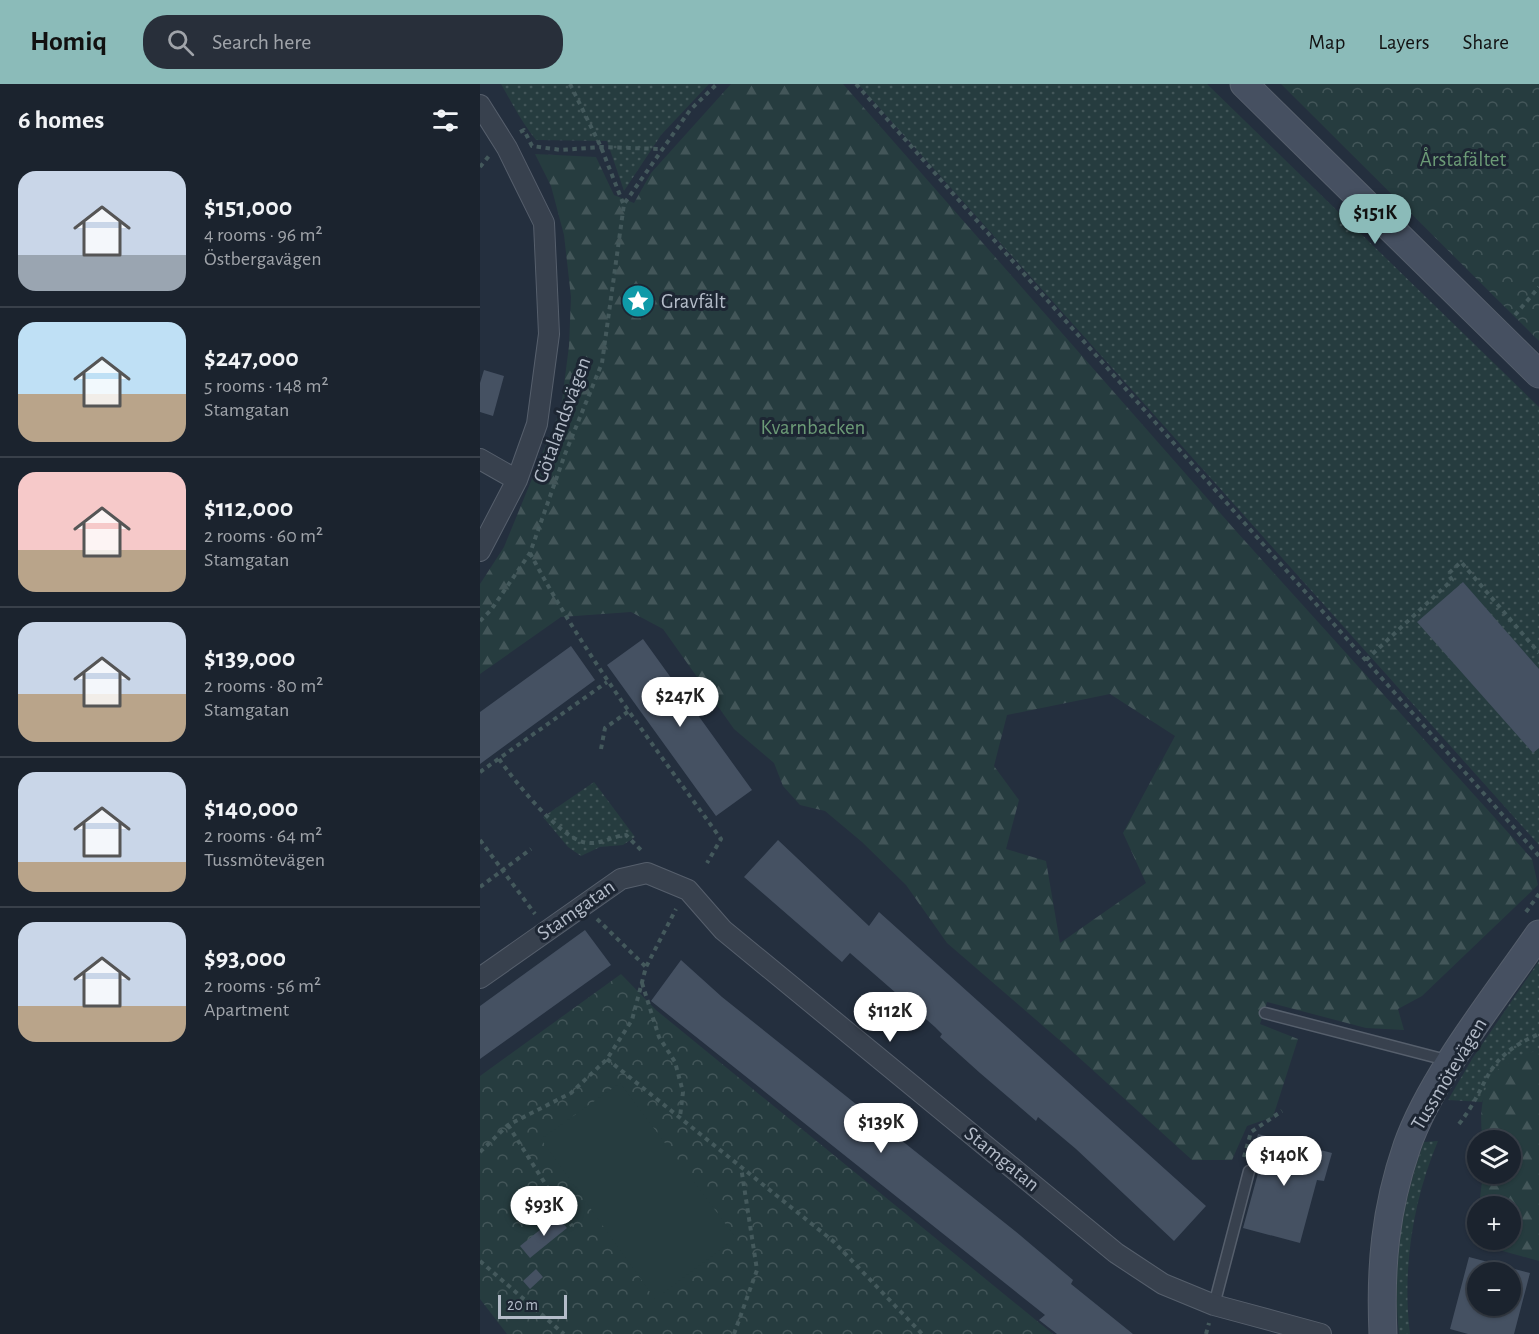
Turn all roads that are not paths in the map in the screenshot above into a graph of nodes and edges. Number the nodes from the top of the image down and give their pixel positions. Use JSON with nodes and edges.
{"nodes":[{"id":1,"x":1244,"y":84,"type":"edge"},
{"id":2,"x":480,"y":105,"type":"edge"},
{"id":3,"x":1539,"y":374,"type":"edge"},
{"id":4,"x":480,"y":459,"type":"edge"},
{"id":5,"x":517,"y":480,"type":"junction"},
{"id":6,"x":480,"y":551,"type":"edge"},
{"id":7,"x":1539,"y":934,"type":"edge"},
{"id":8,"x":480,"y":978,"type":"edge"},
{"id":9,"x":1265,"y":1014,"type":"dead end"},
{"id":10,"x":1452,"y":1062,"type":"junction"},
{"id":11,"x":1249,"y":1171,"type":"road end"},
{"id":12,"x":1214,"y":1305,"type":"junction"},
{"id":13,"x":1321,"y":1334,"type":"edge"},
{"id":14,"x":1383,"y":1334,"type":"edge"}],
"edges":[{"from":1,"to":3,"type":"street"},
{"from":2,"to":5,"type":"street"},
{"from":4,"to":5,"type":"street"},
{"from":5,"to":6,"type":"street"},
{"from":7,"to":10,"type":"street","name":"Tussmötevägen"},
{"from":8,"to":12,"type":"street","name":"Stamgatan"},
{"from":9,"to":10,"type":"lane"},
{"from":10,"to":14,"type":"street","name":"Tussmötevägen"},
{"from":11,"to":12,"type":"lane"},
{"from":12,"to":13,"type":"street","name":"Stamgatan"}]}
